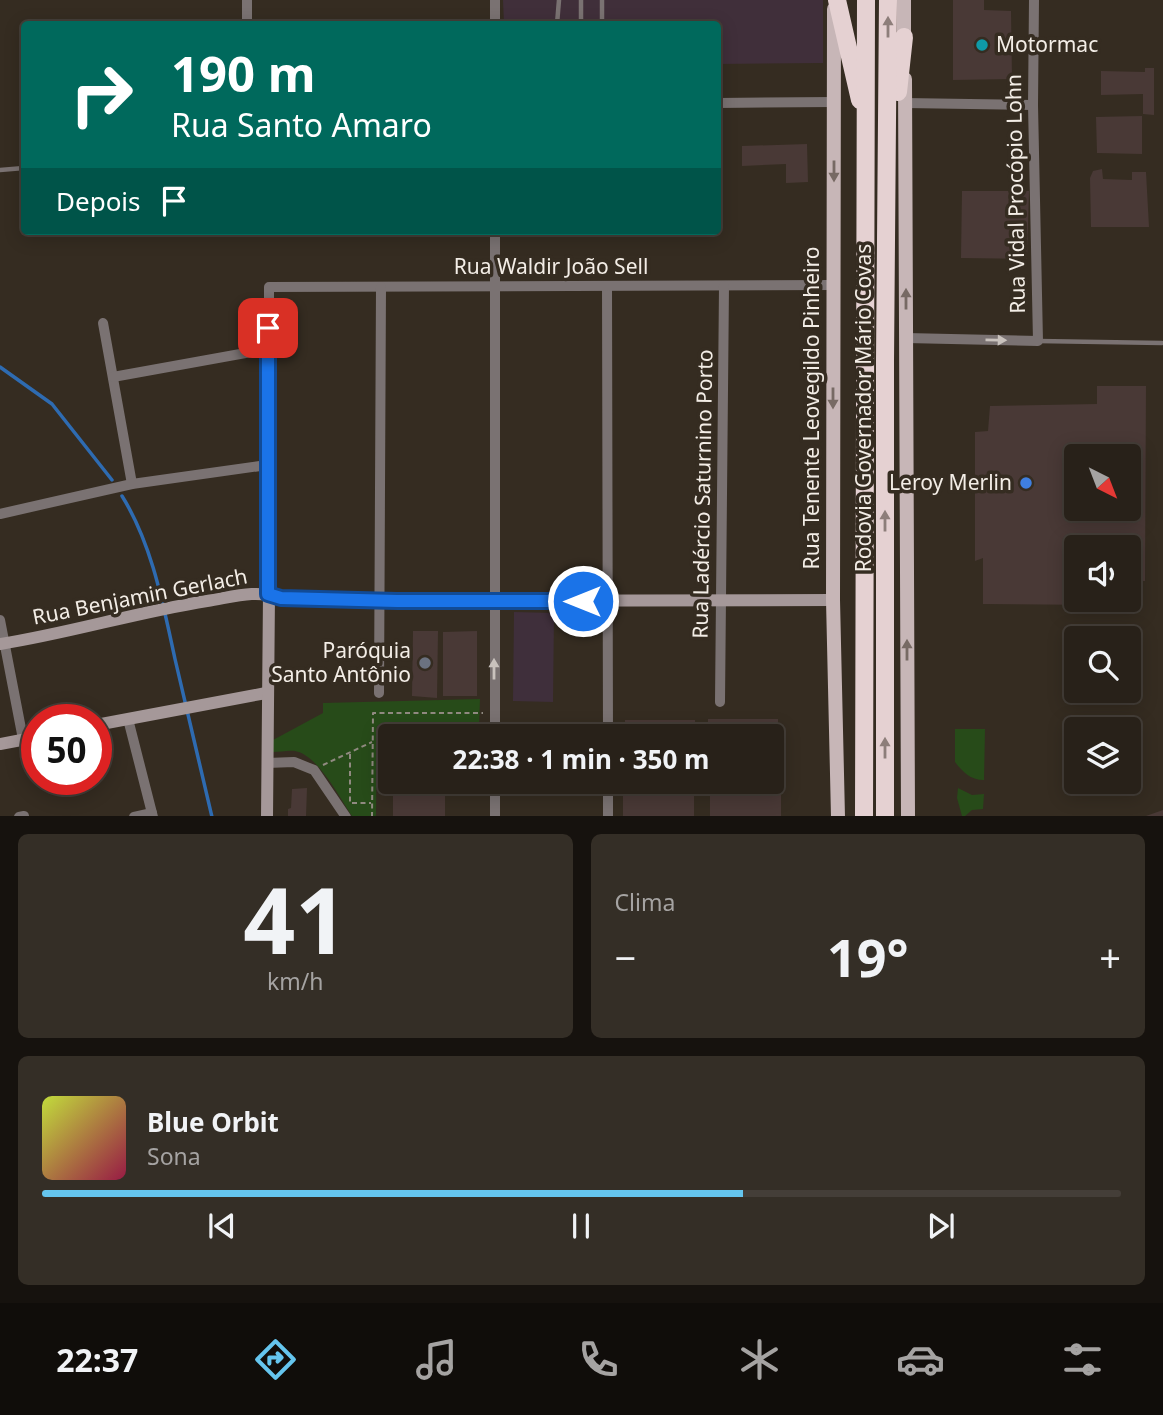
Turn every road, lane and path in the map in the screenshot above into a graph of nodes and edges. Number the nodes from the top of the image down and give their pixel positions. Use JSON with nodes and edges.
{"nodes":[{"id":1,"x":247,"y":0,"type":"edge"},
{"id":2,"x":495,"y":0,"type":"edge"},
{"id":3,"x":559,"y":0,"type":"edge"},
{"id":4,"x":581,"y":0,"type":"edge"},
{"id":5,"x":602,"y":0,"type":"edge"},
{"id":6,"x":835,"y":0,"type":"edge"},
{"id":7,"x":866,"y":0,"type":"edge"},
{"id":8,"x":888,"y":0,"type":"edge"},
{"id":9,"x":904,"y":0,"type":"edge"},
{"id":10,"x":1034,"y":0,"type":"edge"},
{"id":11,"x":247,"y":21,"type":"edge"},
{"id":12,"x":495,"y":21,"type":"edge"},
{"id":13,"x":557,"y":21,"type":"edge"},
{"id":14,"x":580,"y":21,"type":"edge"},
{"id":15,"x":601,"y":21,"type":"edge"},
{"id":16,"x":904,"y":37,"type":"junction"},
{"id":17,"x":834,"y":102,"type":"junction"},
{"id":18,"x":721,"y":103,"type":"edge"},
{"id":19,"x":905,"y":103,"type":"junction"},
{"id":20,"x":1033,"y":104,"type":"junction"},
{"id":21,"x":866,"y":123,"type":"junction"},
{"id":22,"x":21,"y":168,"type":"edge"},
{"id":23,"x":888,"y":169,"type":"junction"},
{"id":24,"x":0,"y":170,"type":"edge"},
{"id":25,"x":495,"y":235,"type":"edge"},
{"id":26,"x":834,"y":285,"type":"junction"},
{"id":27,"x":495,"y":286,"type":"junction"},
{"id":28,"x":607,"y":286,"type":"junction"},
{"id":29,"x":724,"y":286,"type":"junction"},
{"id":30,"x":381,"y":287,"type":"junction"},
{"id":31,"x":103,"y":323,"type":"dead end"},
{"id":32,"x":906,"y":338,"type":"junction"},
{"id":33,"x":1038,"y":341,"type":"junction"},
{"id":34,"x":1162,"y":343,"type":"edge"},
{"id":35,"x":268,"y":349,"type":"junction"},
{"id":36,"x":113,"y":376,"type":"junction"},
{"id":37,"x":267,"y":465,"type":"junction"},
{"id":38,"x":132,"y":484,"type":"junction"},
{"id":39,"x":0,"y":513,"type":"edge"},
{"id":40,"x":268,"y":594,"type":"junction"},
{"id":41,"x":380,"y":600,"type":"junction"},
{"id":42,"x":494,"y":600,"type":"junction"},
{"id":43,"x":833,"y":600,"type":"junction"},
{"id":44,"x":608,"y":601,"type":"junction"},
{"id":45,"x":721,"y":601,"type":"junction"},
{"id":46,"x":0,"y":620,"type":"edge"},
{"id":47,"x":2,"y":644,"type":"edge"},
{"id":48,"x":266,"y":693,"type":"junction"},
{"id":49,"x":379,"y":693,"type":"dead end"},
{"id":50,"x":720,"y":702,"type":"dead end"},
{"id":51,"x":494,"y":713,"type":"junction"},
{"id":52,"x":128,"y":719,"type":"junction"},
{"id":53,"x":112,"y":722,"type":"edge"},
{"id":54,"x":494,"y":724,"type":"edge"},
{"id":55,"x":608,"y":724,"type":"edge"},
{"id":56,"x":21,"y":730,"type":"edge"},
{"id":57,"x":21,"y":739,"type":"edge"},
{"id":58,"x":373,"y":742,"type":"junction"},
{"id":59,"x":0,"y":744,"type":"edge"},
{"id":60,"x":350,"y":753,"type":"junction"},
{"id":61,"x":267,"y":763,"type":"junction"},
{"id":62,"x":314,"y":770,"type":"junction"},
{"id":63,"x":495,"y":794,"type":"edge"},
{"id":64,"x":608,"y":794,"type":"edge"},
{"id":65,"x":372,"y":803,"type":"junction"},
{"id":66,"x":153,"y":815,"type":"edge"},
{"id":67,"x":267,"y":816,"type":"edge"},
{"id":68,"x":345,"y":816,"type":"edge"},
{"id":69,"x":372,"y":816,"type":"edge"},
{"id":70,"x":495,"y":816,"type":"edge"},
{"id":71,"x":608,"y":816,"type":"edge"},
{"id":72,"x":838,"y":816,"type":"edge"},
{"id":73,"x":864,"y":816,"type":"edge"},
{"id":74,"x":885,"y":816,"type":"edge"},
{"id":75,"x":908,"y":816,"type":"edge"}],
"edges":[{"from":1,"to":11,"type":"street"},
{"from":2,"to":12,"type":"street"},
{"from":3,"to":13,"type":"lane"},
{"from":4,"to":14,"type":"lane"},
{"from":5,"to":15,"type":"lane"},
{"from":6,"to":17,"type":"main road","name":"Rua Tenente Leovegildo Pinheiro"},
{"from":6,"to":21,"type":"highway"},
{"from":7,"to":21,"type":"highway","name":"Rodovia Governador Mário Covas"},
{"from":23,"to":8,"type":"highway","name":"Rodovia Governador Mário Covas","one_way":true},
{"from":9,"to":16,"type":"main road"},
{"from":10,"to":20,"type":"street","name":"Rua Vidal Procópio Lohn"},
{"from":16,"to":19,"type":"main road"},
{"from":16,"to":23,"type":"highway"},
{"from":17,"to":18,"type":"street"},
{"from":17,"to":26,"type":"main road","name":"Rua Tenente Leovegildo Pinheiro","one_way":true},
{"from":19,"to":20,"type":"street"},
{"from":32,"to":19,"type":"main road","one_way":true},
{"from":20,"to":33,"type":"street","name":"Rua Vidal Procópio Lohn"},
{"from":21,"to":73,"type":"highway","name":"Rodovia Governador Mário Covas"},
{"from":22,"to":24,"type":"lane"},
{"from":74,"to":23,"type":"highway","name":"Rodovia Governador Mário Covas","one_way":true},
{"from":25,"to":27,"type":"street"},
{"from":26,"to":29,"type":"street","name":"Rua Waldir João Sell"},
{"from":26,"to":43,"type":"main road","name":"Rua Tenente Leovegildo Pinheiro","one_way":true},
{"from":27,"to":28,"type":"street","name":"Rua Waldir João Sell"},
{"from":27,"to":30,"type":"street","name":"Rua Waldir João Sell"},
{"from":27,"to":42,"type":"street"},
{"from":28,"to":29,"type":"street","name":"Rua Waldir João Sell"},
{"from":28,"to":44,"type":"street"},
{"from":29,"to":45,"type":"street","name":"Rua Ladércio Saturnino Porto"},
{"from":30,"to":35,"type":"street","name":"Rua Waldir João Sell"},
{"from":30,"to":41,"type":"street"},
{"from":31,"to":36,"type":"street"},
{"from":32,"to":33,"type":"street","name":"Rua Vidal Procópio Lohn","one_way":true},
{"from":75,"to":32,"type":"main road","one_way":true},
{"from":33,"to":34,"type":"lane"},
{"from":35,"to":36,"type":"street"},
{"from":35,"to":37,"type":"street"},
{"from":36,"to":38,"type":"street"},
{"from":37,"to":38,"type":"street"},
{"from":37,"to":40,"type":"street"},
{"from":38,"to":39,"type":"street"},
{"from":40,"to":41,"type":"main road","name":"Rua Benjamin Gerlach"},
{"from":40,"to":47,"type":"main road","name":"Rua Benjamin Gerlach"},
{"from":40,"to":48,"type":"main road"},
{"from":41,"to":42,"type":"main road","name":"Rua Benjamin Gerlach"},
{"from":41,"to":49,"type":"street"},
{"from":42,"to":44,"type":"main road","name":"Rua Benjamin Gerlach"},
{"from":51,"to":42,"type":"street","one_way":true},
{"from":43,"to":45,"type":"main road","name":"Rua Benjamin Gerlach"},
{"from":43,"to":72,"type":"main road","name":"Rua Tenente Leovegildo Pinheiro"},
{"from":44,"to":45,"type":"main road","name":"Rua Benjamin Gerlach"},
{"from":44,"to":55,"type":"street"},
{"from":45,"to":50,"type":"street","name":"Rua Ladércio Saturnino Porto"},
{"from":46,"to":47,"type":"street"},
{"from":47,"to":56,"type":"street"},
{"from":48,"to":52,"type":"main road"},
{"from":48,"to":61,"type":"main road"},
{"from":51,"to":54,"type":"street"},
{"from":51,"to":58,"type":"path"},
{"from":52,"to":53,"type":"main road"},
{"from":52,"to":66,"type":"street"},
{"from":57,"to":59,"type":"main road"},
{"from":58,"to":60,"type":"path"},
{"from":58,"to":65,"type":"path"},
{"from":60,"to":62,"type":"path"},
{"from":60,"to":65,"type":"path"},
{"from":61,"to":62,"type":"street"},
{"from":61,"to":67,"type":"main road"},
{"from":62,"to":68,"type":"street"},
{"from":63,"to":70,"type":"street"},
{"from":64,"to":71,"type":"street"},
{"from":65,"to":69,"type":"path"}]}
